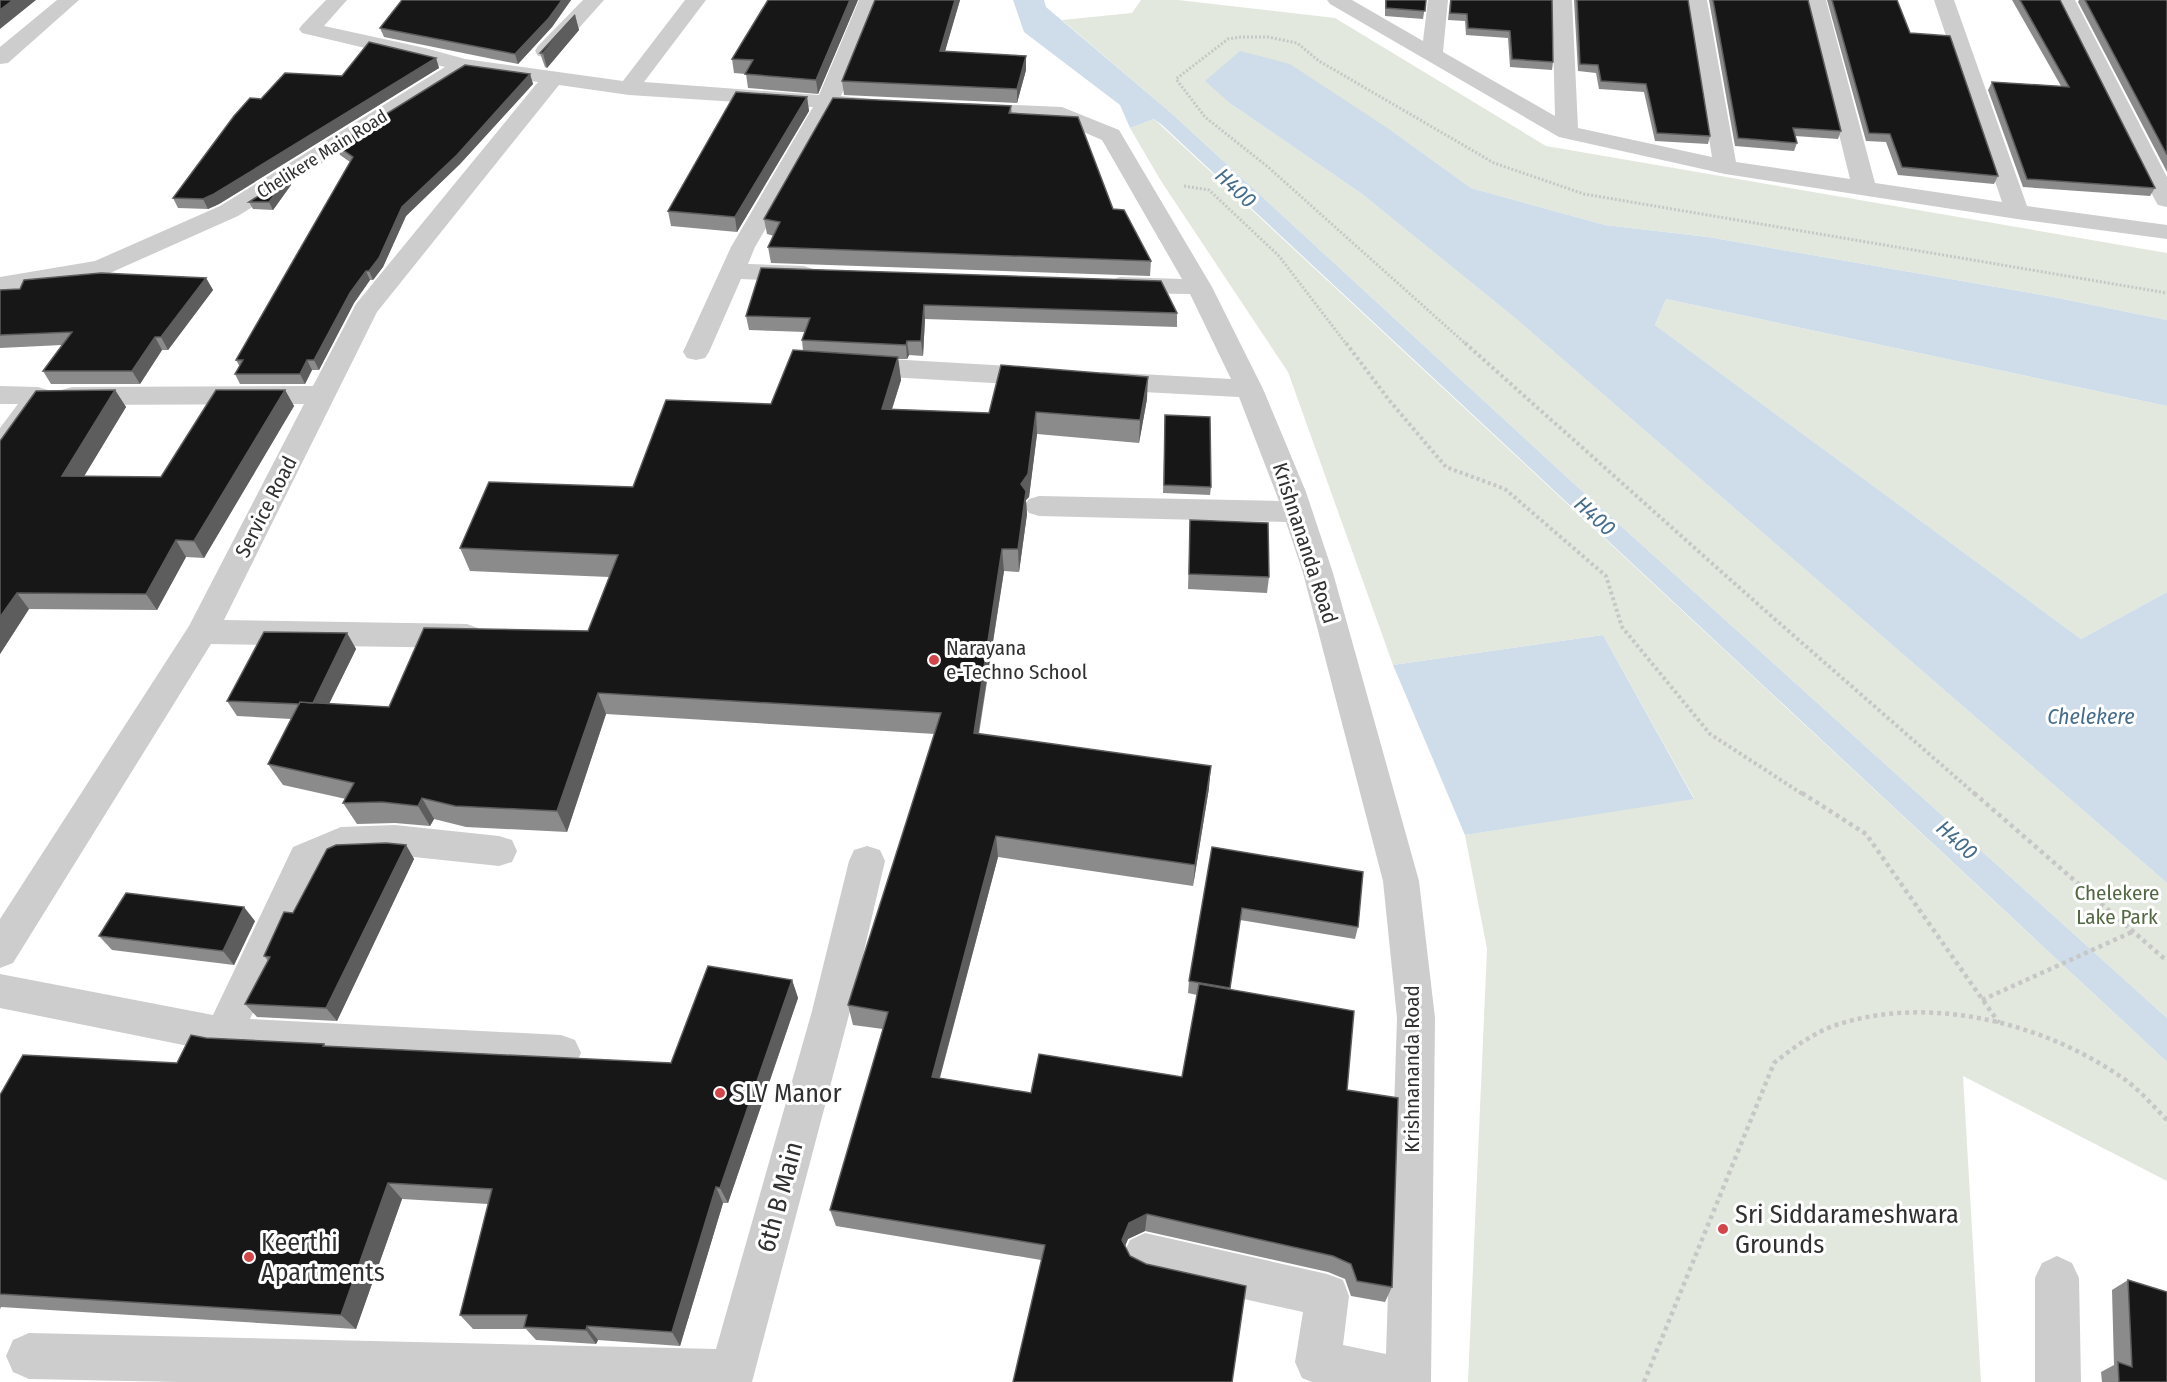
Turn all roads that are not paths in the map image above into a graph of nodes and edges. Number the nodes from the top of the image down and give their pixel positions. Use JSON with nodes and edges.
{"nodes":[{"id":1,"x":69,"y":0,"type":"edge"},
{"id":2,"x":337,"y":0,"type":"edge"},
{"id":3,"x":594,"y":0,"type":"edge"},
{"id":4,"x":696,"y":0,"type":"edge"},
{"id":5,"x":869,"y":0,"type":"edge"},
{"id":6,"x":1337,"y":0,"type":"edge"},
{"id":7,"x":1438,"y":0,"type":"edge"},
{"id":8,"x":1562,"y":0,"type":"edge"},
{"id":9,"x":1697,"y":0,"type":"edge"},
{"id":10,"x":1816,"y":0,"type":"edge"},
{"id":11,"x":1944,"y":0,"type":"edge"},
{"id":12,"x":2065,"y":0,"type":"edge"},
{"id":13,"x":1432,"y":54,"type":"junction"},
{"id":14,"x":0,"y":58,"type":"edge"},
{"id":15,"x":463,"y":65,"type":"junction"},
{"id":16,"x":524,"y":74,"type":"junction"},
{"id":17,"x":553,"y":78,"type":"junction"},
{"id":18,"x":629,"y":88,"type":"junction"},
{"id":19,"x":827,"y":103,"type":"junction"},
{"id":20,"x":898,"y":106,"type":"edge"},
{"id":21,"x":933,"y":108,"type":"edge"},
{"id":22,"x":1567,"y":132,"type":"junction"},
{"id":23,"x":1725,"y":167,"type":"junction"},
{"id":24,"x":1864,"y":188,"type":"junction"},
{"id":25,"x":2167,"y":200,"type":"edge"},
{"id":26,"x":2017,"y":212,"type":"junction"},
{"id":27,"x":2167,"y":232,"type":"edge"},
{"id":28,"x":731,"y":272,"type":"junction"},
{"id":29,"x":825,"y":275,"type":"edge"},
{"id":30,"x":1094,"y":284,"type":"edge"},
{"id":31,"x":0,"y":285,"type":"edge"},
{"id":32,"x":1200,"y":287,"type":"junction"},
{"id":33,"x":696,"y":351,"type":"dead end"},
{"id":34,"x":831,"y":365,"type":"edge"},
{"id":35,"x":1249,"y":389,"type":"junction"},
{"id":36,"x":0,"y":395,"type":"edge"},
{"id":37,"x":323,"y":395,"type":"junction"},
{"id":38,"x":38,"y":396,"type":"junction"},
{"id":39,"x":0,"y":449,"type":"edge"},
{"id":40,"x":1039,"y":506,"type":"dead end"},
{"id":41,"x":1298,"y":512,"type":"junction"},
{"id":42,"x":202,"y":632,"type":"junction"},
{"id":43,"x":494,"y":637,"type":"edge"},
{"id":44,"x":499,"y":851,"type":"dead end"},
{"id":45,"x":867,"y":861,"type":"dead end"},
{"id":46,"x":0,"y":951,"type":"edge"},
{"id":47,"x":0,"y":991,"type":"edge"},
{"id":48,"x":223,"y":1035,"type":"junction"},
{"id":49,"x":561,"y":1053,"type":"dead end"},
{"id":50,"x":1145,"y":1255,"type":"dead end"},
{"id":51,"x":2057,"y":1278,"type":"dead end"},
{"id":52,"x":29,"y":1356,"type":"dead end"},
{"id":53,"x":730,"y":1377,"type":"edge"},
{"id":54,"x":1408,"y":1382,"type":"edge"},
{"id":55,"x":2058,"y":1382,"type":"edge"}],
"edges":[{"from":1,"to":14,"type":"street"},
{"from":2,"to":15,"type":"street"},
{"from":3,"to":16,"type":"street"},
{"from":4,"to":18,"type":"street"},
{"from":5,"to":19,"type":"street"},
{"from":6,"to":13,"type":"street"},
{"from":7,"to":13,"type":"street"},
{"from":8,"to":22,"type":"street"},
{"from":9,"to":23,"type":"street"},
{"from":10,"to":24,"type":"street"},
{"from":11,"to":26,"type":"street"},
{"from":12,"to":25,"type":"street"},
{"from":13,"to":22,"type":"street"},
{"from":15,"to":16,"type":"street"},
{"from":15,"to":31,"type":"street","name":"Chelikere Main Road"},
{"from":16,"to":17,"type":"street"},
{"from":17,"to":18,"type":"street"},
{"from":17,"to":37,"type":"street","name":"Service Road"},
{"from":18,"to":19,"type":"street"},
{"from":19,"to":20,"type":"street"},
{"from":19,"to":28,"type":"street"},
{"from":21,"to":32,"type":"street","name":"Krishnananda Road"},
{"from":22,"to":23,"type":"street"},
{"from":23,"to":24,"type":"street"},
{"from":24,"to":26,"type":"street"},
{"from":26,"to":27,"type":"street"},
{"from":28,"to":29,"type":"street"},
{"from":28,"to":33,"type":"street"},
{"from":30,"to":32,"type":"street"},
{"from":32,"to":35,"type":"street","name":"Krishnananda Road"},
{"from":34,"to":35,"type":"street"},
{"from":35,"to":41,"type":"street","name":"Krishnananda Road"},
{"from":36,"to":38,"type":"street"},
{"from":37,"to":38,"type":"street"},
{"from":37,"to":42,"type":"street","name":"Service Road"},
{"from":38,"to":39,"type":"street"},
{"from":40,"to":41,"type":"street"},
{"from":41,"to":54,"type":"street","name":"Krishnananda Road"},
{"from":42,"to":43,"type":"street"},
{"from":42,"to":46,"type":"street","name":"Service Road"},
{"from":44,"to":48,"type":"street"},
{"from":45,"to":53,"type":"street","name":"6th B Main"},
{"from":47,"to":48,"type":"street"},
{"from":48,"to":49,"type":"street"},
{"from":50,"to":54,"type":"street"},
{"from":51,"to":55,"type":"street"},
{"from":52,"to":53,"type":"street"}]}
